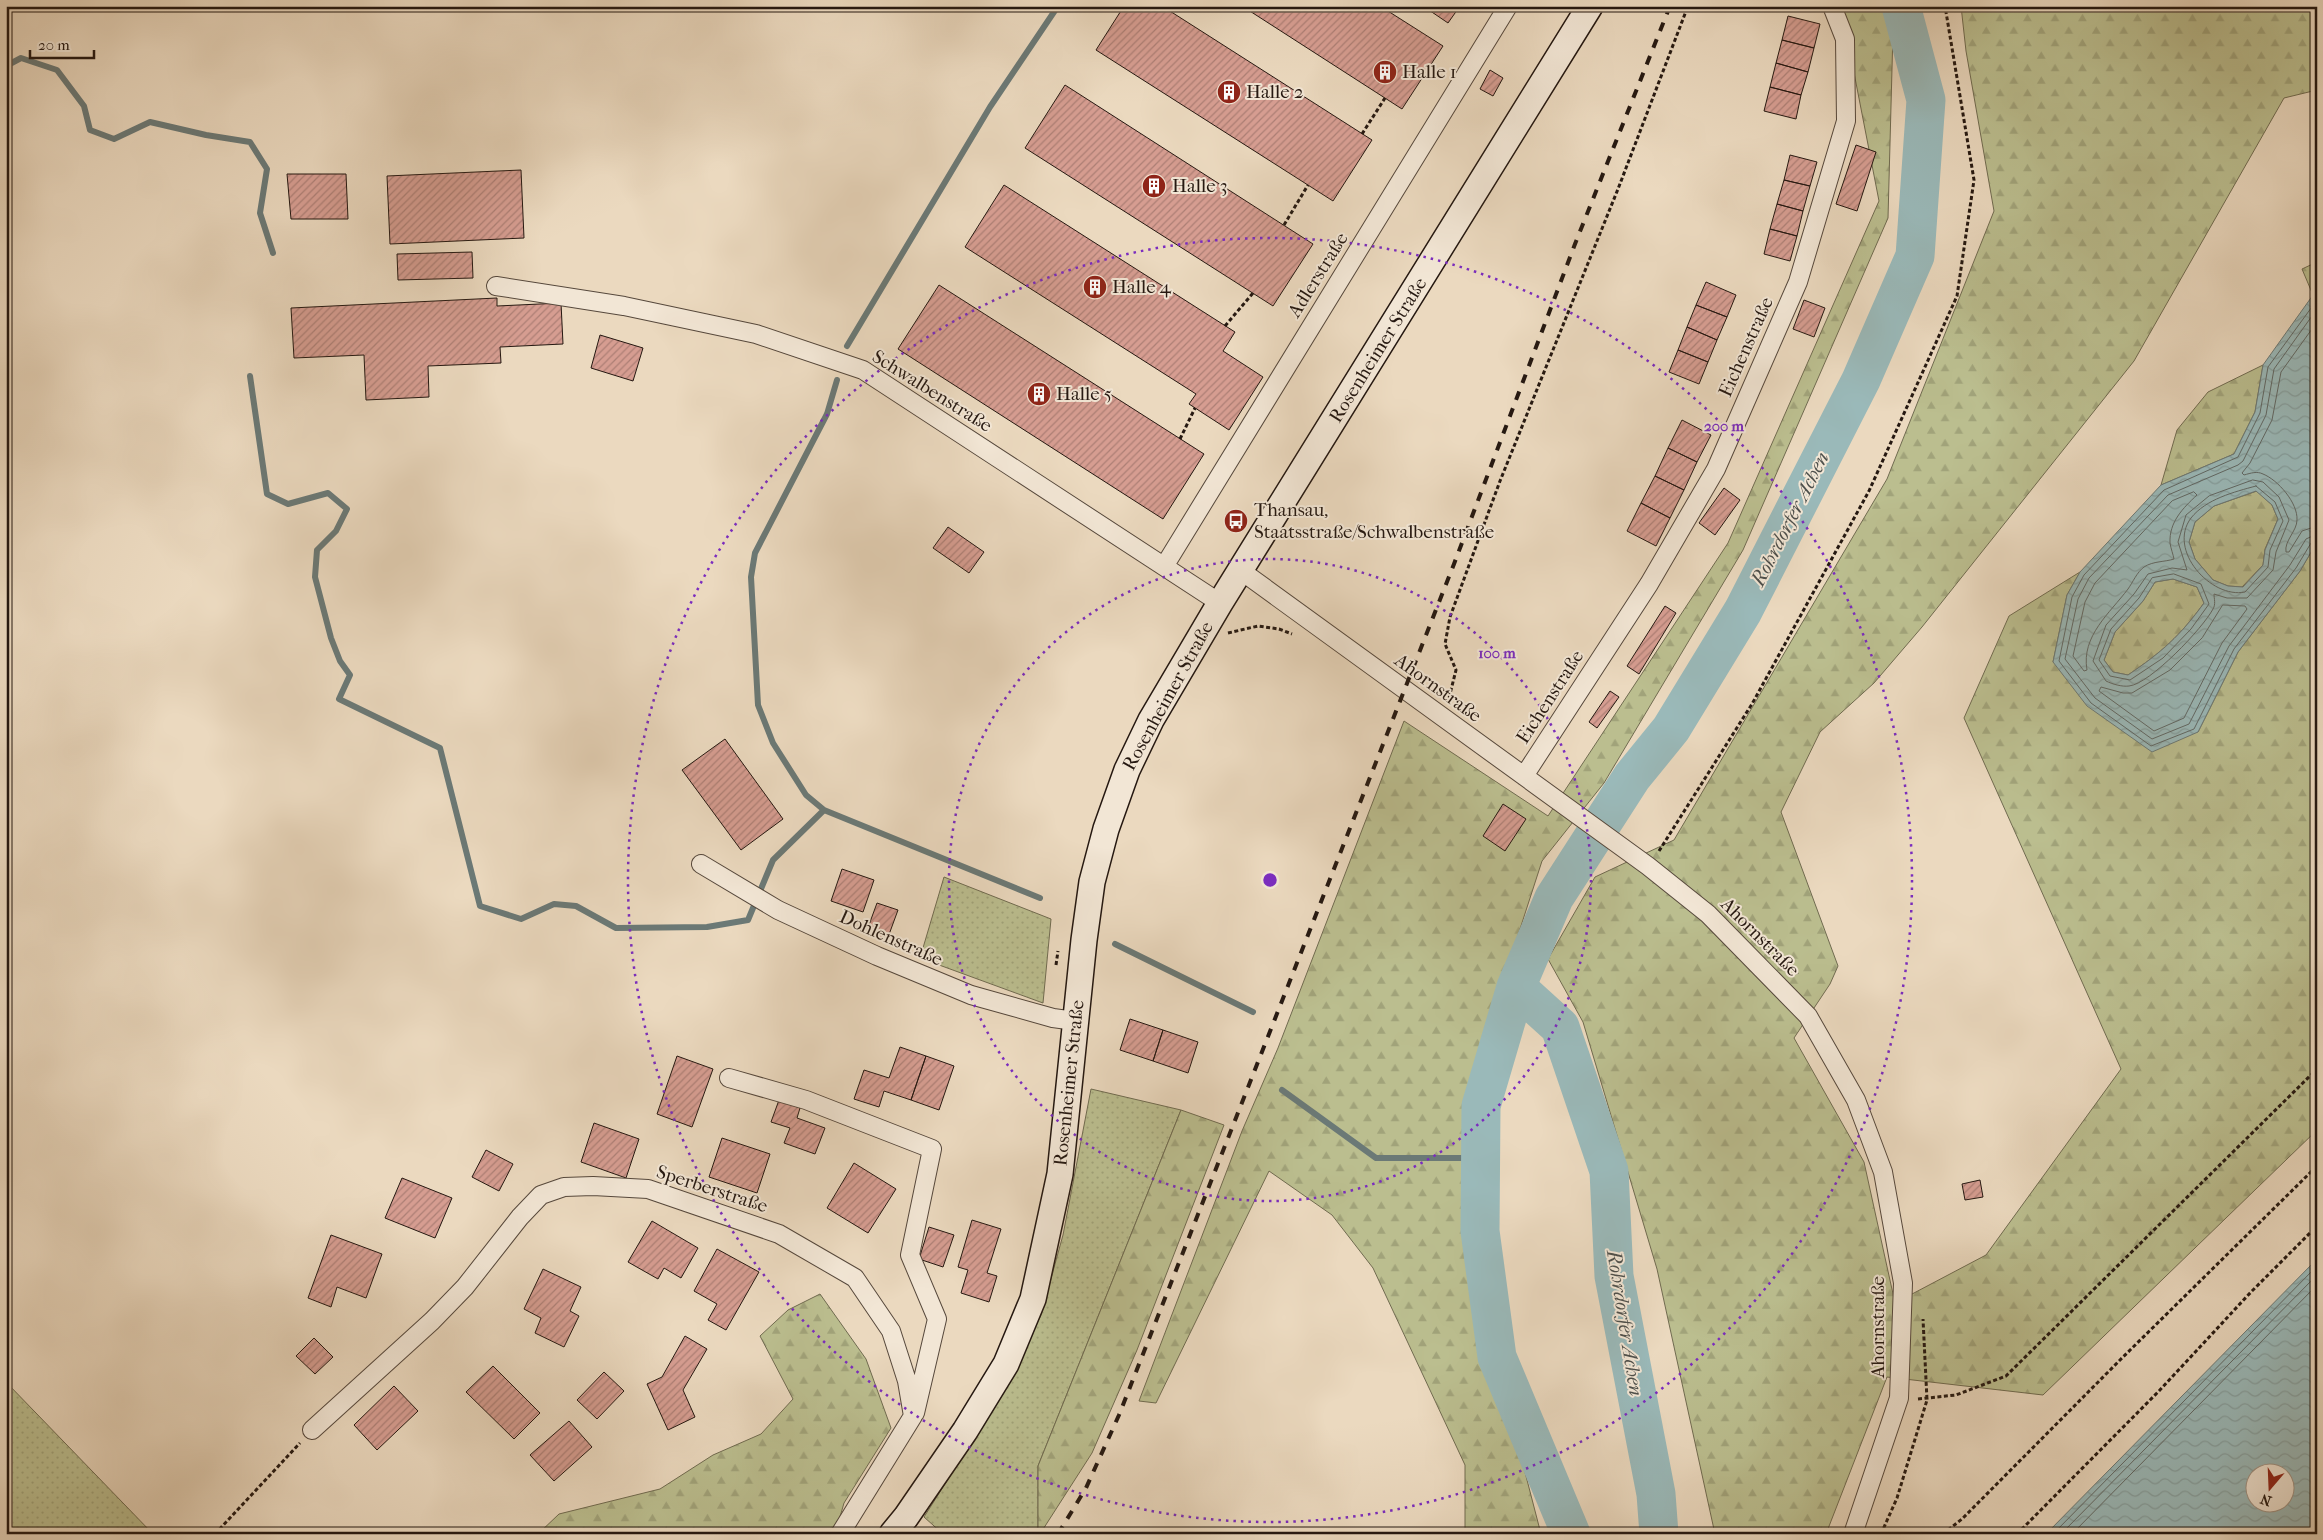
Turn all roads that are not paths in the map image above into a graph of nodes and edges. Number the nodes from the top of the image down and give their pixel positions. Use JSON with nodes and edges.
{"nodes":[{"id":1,"x":1508,"y":6,"type":"edge"},
{"id":2,"x":1590,"y":6,"type":"edge"},
{"id":3,"x":1832,"y":6,"type":"edge"},
{"id":4,"x":496,"y":286,"type":"dead end"},
{"id":5,"x":1165,"y":565,"type":"junction"},
{"id":6,"x":1240,"y":570,"type":"junction"},
{"id":7,"x":1214,"y":613,"type":"junction"},
{"id":8,"x":1524,"y":776,"type":"junction"},
{"id":9,"x":701,"y":864,"type":"dead end"},
{"id":10,"x":1075,"y":1021,"type":"junction"},
{"id":11,"x":729,"y":1078,"type":"dead end"},
{"id":12,"x":914,"y":1416,"type":"junction"},
{"id":13,"x":312,"y":1430,"type":"road end"},
{"id":14,"x":840,"y":1534,"type":"edge"},
{"id":15,"x":892,"y":1534,"type":"edge"},
{"id":16,"x":1853,"y":1534,"type":"edge"}],
"edges":[{"from":1,"to":5,"type":"street","name":"Adlerstraße"},
{"from":2,"to":6,"type":"main road","name":"Rosenheimer Straße"},
{"from":3,"to":8,"type":"street","name":"Eichenstraße"},
{"from":4,"to":5,"type":"street","name":"Schwalbenstraße"},
{"from":5,"to":7,"type":"street","name":"Schwalbenstraße"},
{"from":6,"to":7,"type":"main road","name":"Rosenheimer Straße"},
{"from":6,"to":8,"type":"street","name":"Ahornstraße"},
{"from":7,"to":10,"type":"main road","name":"Rosenheimer Straße"},
{"from":8,"to":16,"type":"street","name":"Ahornstraße"},
{"from":9,"to":10,"type":"street","name":"Dohlenstraße"},
{"from":10,"to":15,"type":"main road","name":"Rosenheimer Straße"},
{"from":11,"to":12,"type":"street"},
{"from":12,"to":13,"type":"street","name":"Sperberstraße"},
{"from":12,"to":14,"type":"street"}]}
